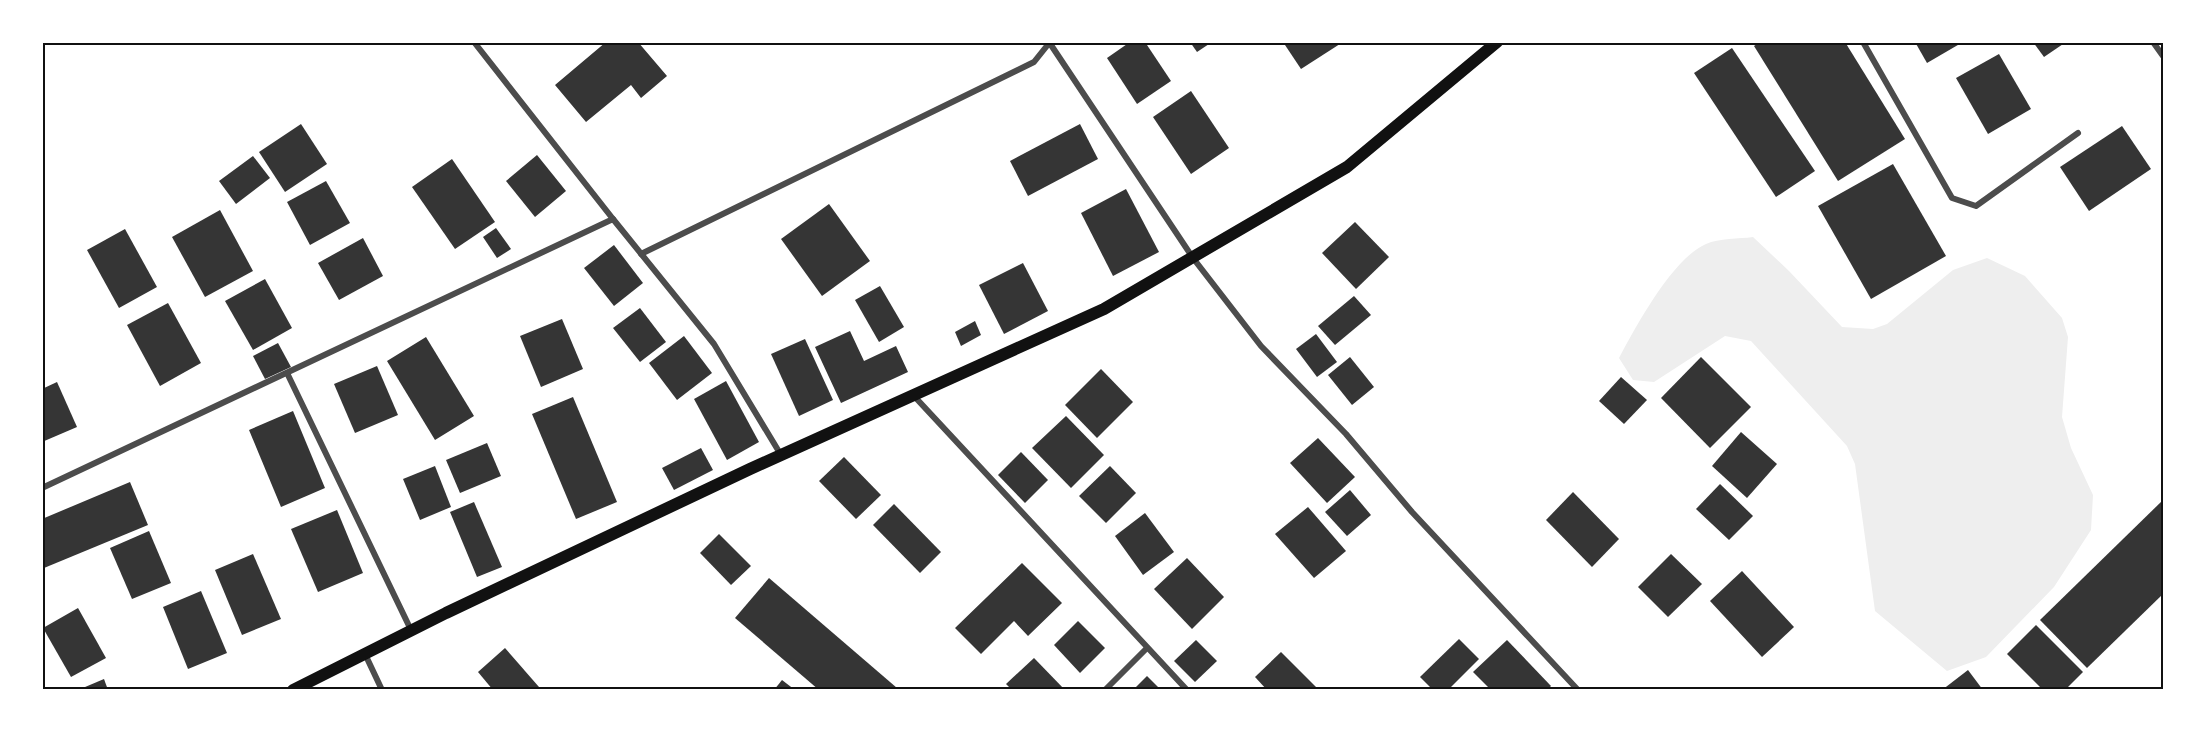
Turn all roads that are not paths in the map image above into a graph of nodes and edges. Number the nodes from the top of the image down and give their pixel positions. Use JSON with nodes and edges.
{"nodes":[{"id":1,"x":474,"y":42,"type":"edge"},
{"id":2,"x":1050,"y":42,"type":"edge"},
{"id":3,"x":1497,"y":42,"type":"edge"},
{"id":4,"x":1863,"y":42,"type":"edge"},
{"id":5,"x":2153,"y":42,"type":"edge"},
{"id":6,"x":2163,"y":56,"type":"edge"},
{"id":7,"x":2078,"y":133,"type":"dead end"},
{"id":8,"x":613,"y":219,"type":"junction"},
{"id":9,"x":641,"y":254,"type":"junction"},
{"id":10,"x":1193,"y":258,"type":"junction"},
{"id":11,"x":288,"y":375,"type":"junction"},
{"id":12,"x":914,"y":395,"type":"junction"},
{"id":13,"x":782,"y":455,"type":"junction"},
{"id":14,"x":42,"y":488,"type":"edge"},
{"id":15,"x":411,"y":630,"type":"junction"},
{"id":16,"x":1147,"y":648,"type":"junction"},
{"id":17,"x":364,"y":654,"type":"junction"},
{"id":18,"x":1574,"y":689,"type":"edge"},
{"id":19,"x":293,"y":690,"type":"edge"},
{"id":20,"x":382,"y":690,"type":"edge"},
{"id":21,"x":1105,"y":690,"type":"edge"},
{"id":22,"x":1187,"y":690,"type":"edge"}],
"edges":[{"from":1,"to":8,"type":"street"},
{"from":2,"to":9,"type":"street"},
{"from":2,"to":10,"type":"street"},
{"from":3,"to":10,"type":"main road"},
{"from":4,"to":7,"type":"street"},
{"from":5,"to":6,"type":"street"},
{"from":8,"to":9,"type":"street"},
{"from":8,"to":11,"type":"street"},
{"from":9,"to":13,"type":"street"},
{"from":10,"to":12,"type":"main road"},
{"from":10,"to":18,"type":"street"},
{"from":11,"to":14,"type":"street"},
{"from":11,"to":15,"type":"street"},
{"from":12,"to":13,"type":"main road"},
{"from":12,"to":16,"type":"street"},
{"from":13,"to":15,"type":"main road"},
{"from":15,"to":17,"type":"main road"},
{"from":16,"to":21,"type":"street"},
{"from":16,"to":22,"type":"street"},
{"from":17,"to":19,"type":"main road"},
{"from":17,"to":20,"type":"street"}]}
